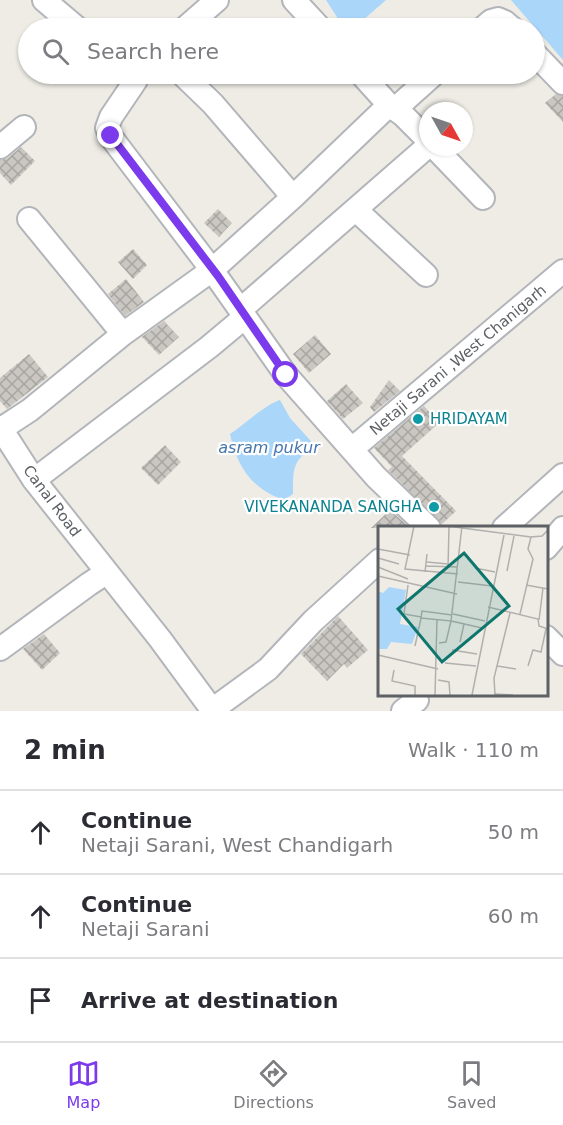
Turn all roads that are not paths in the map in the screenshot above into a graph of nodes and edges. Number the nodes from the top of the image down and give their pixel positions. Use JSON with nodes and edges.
{"nodes":[{"id":1,"x":44,"y":0,"type":"edge"},
{"id":2,"x":217,"y":0,"type":"edge"},
{"id":3,"x":294,"y":0,"type":"edge"},
{"id":4,"x":65,"y":18,"type":"edge"},
{"id":5,"x":196,"y":18,"type":"edge"},
{"id":6,"x":311,"y":18,"type":"edge"},
{"id":7,"x":545,"y":65,"type":"edge"},
{"id":8,"x":130,"y":84,"type":"edge"},
{"id":9,"x":193,"y":84,"type":"edge"},
{"id":10,"x":370,"y":84,"type":"edge"},
{"id":11,"x":421,"y":84,"type":"edge"},
{"id":12,"x":563,"y":84,"type":"edge"},
{"id":13,"x":392,"y":107,"type":"junction"},
{"id":14,"x":24,"y":127,"type":"dead end"},
{"id":15,"x":419,"y":132,"type":"edge"},
{"id":16,"x":0,"y":147,"type":"edge"},
{"id":17,"x":419,"y":154,"type":"edge"},
{"id":18,"x":443,"y":156,"type":"edge"},
{"id":19,"x":293,"y":197,"type":"junction"},
{"id":20,"x":483,"y":198,"type":"dead end"},
{"id":21,"x":356,"y":210,"type":"junction"},
{"id":22,"x":29,"y":219,"type":"dead end"},
{"id":23,"x":212,"y":270,"type":"junction"},
{"id":24,"x":563,"y":271,"type":"edge"},
{"id":25,"x":426,"y":275,"type":"dead end"},
{"id":26,"x":242,"y":314,"type":"junction"},
{"id":27,"x":123,"y":334,"type":"junction"},
{"id":28,"x":1,"y":428,"type":"edge"},
{"id":29,"x":352,"y":449,"type":"junction"},
{"id":30,"x":563,"y":475,"type":"edge"},
{"id":31,"x":34,"y":480,"type":"junction"},
{"id":32,"x":422,"y":526,"type":"edge"},
{"id":33,"x":506,"y":526,"type":"edge"},
{"id":34,"x":378,"y":562,"type":"edge"},
{"id":35,"x":98,"y":579,"type":"junction"},
{"id":36,"x":548,"y":639,"type":"edge"},
{"id":37,"x":0,"y":649,"type":"edge"},
{"id":38,"x":563,"y":654,"type":"edge"},
{"id":39,"x":213,"y":711,"type":"edge"}],
"edges":[{"from":1,"to":4,"type":"street"},
{"from":2,"to":5,"type":"street"},
{"from":3,"to":6,"type":"street"},
{"from":7,"to":12,"type":"street"},
{"from":8,"to":23,"type":"street"},
{"from":9,"to":19,"type":"street"},
{"from":10,"to":13,"type":"street"},
{"from":11,"to":13,"type":"street"},
{"from":13,"to":15,"type":"street"},
{"from":13,"to":19,"type":"street"},
{"from":14,"to":16,"type":"street"},
{"from":17,"to":21,"type":"street"},
{"from":18,"to":20,"type":"street"},
{"from":19,"to":23,"type":"street"},
{"from":21,"to":25,"type":"street"},
{"from":21,"to":26,"type":"street"},
{"from":22,"to":27,"type":"street"},
{"from":23,"to":26,"type":"street"},
{"from":23,"to":27,"type":"street"},
{"from":24,"to":29,"type":"street","name":"Netaji Sarani ,West Chanigarh"},
{"from":26,"to":29,"type":"street"},
{"from":26,"to":31,"type":"street"},
{"from":27,"to":28,"type":"street"},
{"from":28,"to":31,"type":"street","name":"Canal Road"},
{"from":29,"to":32,"type":"street"},
{"from":30,"to":33,"type":"street"},
{"from":31,"to":35,"type":"street","name":"Canal Road"},
{"from":34,"to":39,"type":"street"},
{"from":35,"to":37,"type":"street"},
{"from":35,"to":39,"type":"street","name":"Canal Road"},
{"from":36,"to":38,"type":"street"}]}
